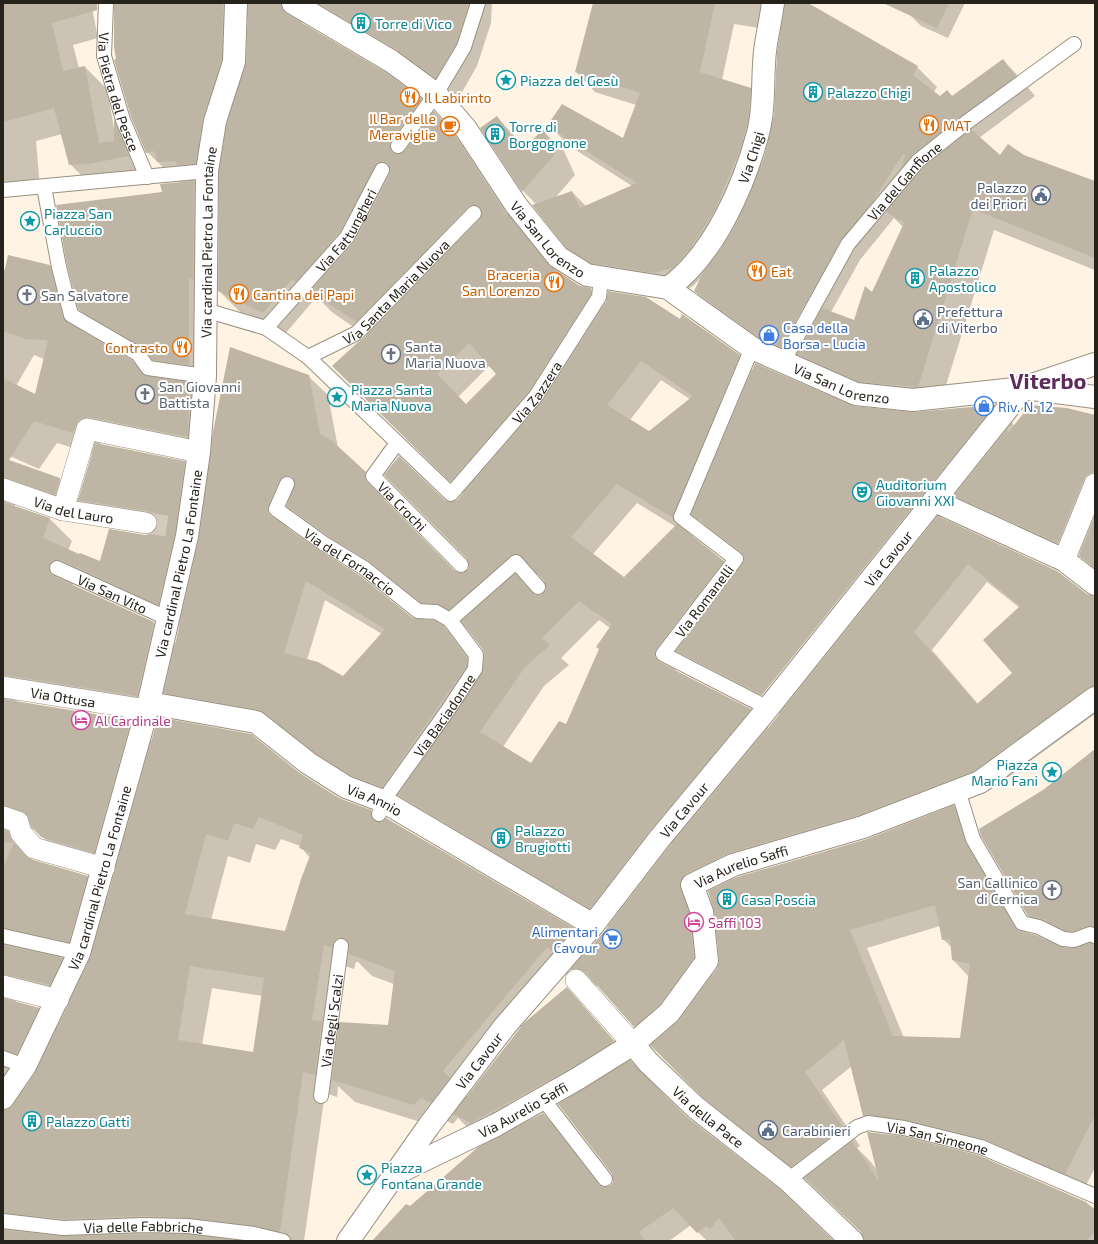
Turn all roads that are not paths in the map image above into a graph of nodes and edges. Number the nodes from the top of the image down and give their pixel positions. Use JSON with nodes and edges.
{"nodes":[{"id":1,"x":106,"y":3,"type":"edge"},
{"id":2,"x":236,"y":3,"type":"edge"},
{"id":3,"x":293,"y":3,"type":"edge"},
{"id":4,"x":478,"y":3,"type":"edge"},
{"id":5,"x":773,"y":3,"type":"edge"},
{"id":6,"x":1074,"y":44,"type":"dead end"},
{"id":7,"x":436,"y":94,"type":"junction"},
{"id":8,"x":398,"y":146,"type":"dead end"},
{"id":9,"x":382,"y":170,"type":"dead end"},
{"id":10,"x":207,"y":171,"type":"junction"},
{"id":11,"x":146,"y":177,"type":"junction"},
{"id":12,"x":44,"y":187,"type":"junction"},
{"id":13,"x":3,"y":190,"type":"edge"},
{"id":14,"x":474,"y":213,"type":"dead end"},
{"id":15,"x":602,"y":278,"type":"junction"},
{"id":16,"x":668,"y":288,"type":"junction"},
{"id":17,"x":205,"y":310,"type":"junction"},
{"id":18,"x":266,"y":328,"type":"junction"},
{"id":19,"x":752,"y":348,"type":"junction"},
{"id":20,"x":308,"y":357,"type":"junction"},
{"id":21,"x":784,"y":363,"type":"junction"},
{"id":22,"x":1095,"y":364,"type":"edge"},
{"id":23,"x":205,"y":376,"type":"junction"},
{"id":24,"x":1024,"y":388,"type":"junction"},
{"id":25,"x":1095,"y":397,"type":"edge"},
{"id":26,"x":402,"y":447,"type":"junction"},
{"id":27,"x":199,"y":452,"type":"junction"},
{"id":28,"x":287,"y":484,"type":"dead end"},
{"id":29,"x":1095,"y":484,"type":"edge"},
{"id":30,"x":3,"y":489,"type":"edge"},
{"id":31,"x":935,"y":501,"type":"junction"},
{"id":32,"x":63,"y":510,"type":"junction"},
{"id":33,"x":146,"y":523,"type":"tunnel mouth"},
{"id":34,"x":1064,"y":560,"type":"junction"},
{"id":35,"x":461,"y":565,"type":"dead end"},
{"id":36,"x":57,"y":568,"type":"dead end"},
{"id":37,"x":1095,"y":584,"type":"edge"},
{"id":38,"x":538,"y":587,"type":"dead end"},
{"id":39,"x":169,"y":619,"type":"junction"},
{"id":40,"x":450,"y":620,"type":"junction"},
{"id":41,"x":3,"y":687,"type":"edge"},
{"id":42,"x":1095,"y":698,"type":"edge"},
{"id":43,"x":148,"y":706,"type":"junction"},
{"id":44,"x":768,"y":708,"type":"junction"},
{"id":45,"x":958,"y":790,"type":"junction"},
{"id":46,"x":381,"y":808,"type":"junction"},
{"id":47,"x":3,"y":817,"type":"edge"},
{"id":48,"x":104,"y":868,"type":"junction"},
{"id":49,"x":593,"y":925,"type":"junction"},
{"id":50,"x":3,"y":936,"type":"edge"},
{"id":51,"x":1095,"y":936,"type":"edge"},
{"id":52,"x":341,"y":946,"type":"dead end"},
{"id":53,"x":79,"y":953,"type":"junction"},
{"id":54,"x":576,"y":980,"type":"dead end"},
{"id":55,"x":3,"y":986,"type":"edge"},
{"id":56,"x":58,"y":1000,"type":"junction"},
{"id":57,"x":633,"y":1044,"type":"junction"},
{"id":58,"x":3,"y":1058,"type":"edge"},
{"id":59,"x":25,"y":1066,"type":"junction"},
{"id":60,"x":321,"y":1096,"type":"dead end"},
{"id":61,"x":3,"y":1098,"type":"edge"},
{"id":62,"x":543,"y":1099,"type":"junction"},
{"id":63,"x":394,"y":1174,"type":"junction"},
{"id":64,"x":605,"y":1179,"type":"dead end"},
{"id":65,"x":788,"y":1180,"type":"junction"},
{"id":66,"x":1095,"y":1196,"type":"edge"},
{"id":67,"x":3,"y":1221,"type":"edge"},
{"id":68,"x":349,"y":1239,"type":"edge"},
{"id":69,"x":283,"y":1241,"type":"edge"},
{"id":70,"x":852,"y":1241,"type":"edge"}],
"edges":[{"from":1,"to":11,"type":"lane","name":"Via Pietra del Pesce"},
{"from":2,"to":10,"type":"street","name":"Via cardinal Pietro La Fontaine"},
{"from":3,"to":7,"type":"street","name":"Via San Lorenzo"},
{"from":4,"to":7,"type":"lane"},
{"from":5,"to":16,"type":"street","name":"Via Chigi"},
{"from":6,"to":21,"type":"lane","name":"Via del Ganfione"},
{"from":7,"to":8,"type":"lane"},
{"from":7,"to":15,"type":"street","name":"Via San Lorenzo"},
{"from":9,"to":18,"type":"lane","name":"Via Fattungheri"},
{"from":10,"to":11,"type":"lane"},
{"from":10,"to":17,"type":"street","name":"Via cardinal Pietro La Fontaine"},
{"from":11,"to":12,"type":"lane"},
{"from":12,"to":13,"type":"lane"},
{"from":12,"to":23,"type":"lane"},
{"from":14,"to":20,"type":"lane","name":"Via Santa Maria Nuova"},
{"from":15,"to":16,"type":"street","name":"Via San Lorenzo"},
{"from":15,"to":26,"type":"lane","name":"Via Zazzera"},
{"from":16,"to":19,"type":"street","name":"Via San Lorenzo"},
{"from":17,"to":18,"type":"lane"},
{"from":17,"to":23,"type":"street","name":"Via cardinal Pietro La Fontaine"},
{"from":18,"to":20,"type":"lane"},
{"from":19,"to":21,"type":"street","name":"Via San Lorenzo"},
{"from":19,"to":44,"type":"lane","name":"Via Romanelli"},
{"from":20,"to":26,"type":"lane"},
{"from":21,"to":24,"type":"street","name":"Via San Lorenzo"},
{"from":22,"to":24,"type":"street"},
{"from":23,"to":27,"type":"street","name":"Via cardinal Pietro La Fontaine"},
{"from":24,"to":25,"type":"street"},
{"from":24,"to":31,"type":"street","name":"Via Cavour"},
{"from":26,"to":35,"type":"lane","name":"Via Crochi"},
{"from":27,"to":32,"type":"street"},
{"from":27,"to":39,"type":"street","name":"Via cardinal Pietro La Fontaine"},
{"from":28,"to":40,"type":"lane","name":"Via del Fornaccio"},
{"from":29,"to":34,"type":"street"},
{"from":30,"to":32,"type":"street","name":"Via del Lauro"},
{"from":31,"to":34,"type":"street"},
{"from":31,"to":44,"type":"street","name":"Via Cavour"},
{"from":32,"to":33,"type":"street","name":"Via del Lauro"},
{"from":34,"to":37,"type":"street"},
{"from":36,"to":39,"type":"lane","name":"Via San Vito"},
{"from":38,"to":40,"type":"lane"},
{"from":39,"to":43,"type":"street","name":"Via cardinal Pietro La Fontaine"},
{"from":40,"to":46,"type":"lane","name":"Via Baciadonne"},
{"from":41,"to":43,"type":"street","name":"Via Ottusa"},
{"from":42,"to":45,"type":"street","name":"Via Aurelio Saffi"},
{"from":43,"to":46,"type":"street","name":"Via Annio"},
{"from":43,"to":48,"type":"street","name":"Via cardinal Pietro La Fontaine"},
{"from":44,"to":49,"type":"street","name":"Via Cavour"},
{"from":45,"to":51,"type":"lane"},
{"from":45,"to":57,"type":"street","name":"Via Aurelio Saffi"},
{"from":46,"to":49,"type":"street","name":"Via Annio"},
{"from":47,"to":48,"type":"street"},
{"from":48,"to":53,"type":"street","name":"Via cardinal Pietro La Fontaine"},
{"from":49,"to":63,"type":"street","name":"Via Cavour"},
{"from":50,"to":53,"type":"lane"},
{"from":52,"to":60,"type":"lane","name":"Via degli Scalzi"},
{"from":53,"to":56,"type":"street","name":"Via cardinal Pietro La Fontaine"},
{"from":54,"to":57,"type":"street","name":"Via della Pace"},
{"from":55,"to":56,"type":"street"},
{"from":56,"to":59,"type":"street","name":"Via cardinal Pietro La Fontaine"},
{"from":57,"to":62,"type":"street","name":"Via Aurelio Saffi"},
{"from":57,"to":65,"type":"street","name":"Via della Pace"},
{"from":58,"to":59,"type":"lane"},
{"from":59,"to":61,"type":"street","name":"Via cardinal Pietro La Fontaine"},
{"from":62,"to":63,"type":"street","name":"Via Aurelio Saffi"},
{"from":62,"to":64,"type":"lane"},
{"from":63,"to":68,"type":"street","name":"Via Cavour"},
{"from":65,"to":66,"type":"lane","name":"Via San Simeone"},
{"from":65,"to":70,"type":"street","name":"Via della Pace"},
{"from":67,"to":69,"type":"lane","name":"Via delle Fabbriche"}]}
